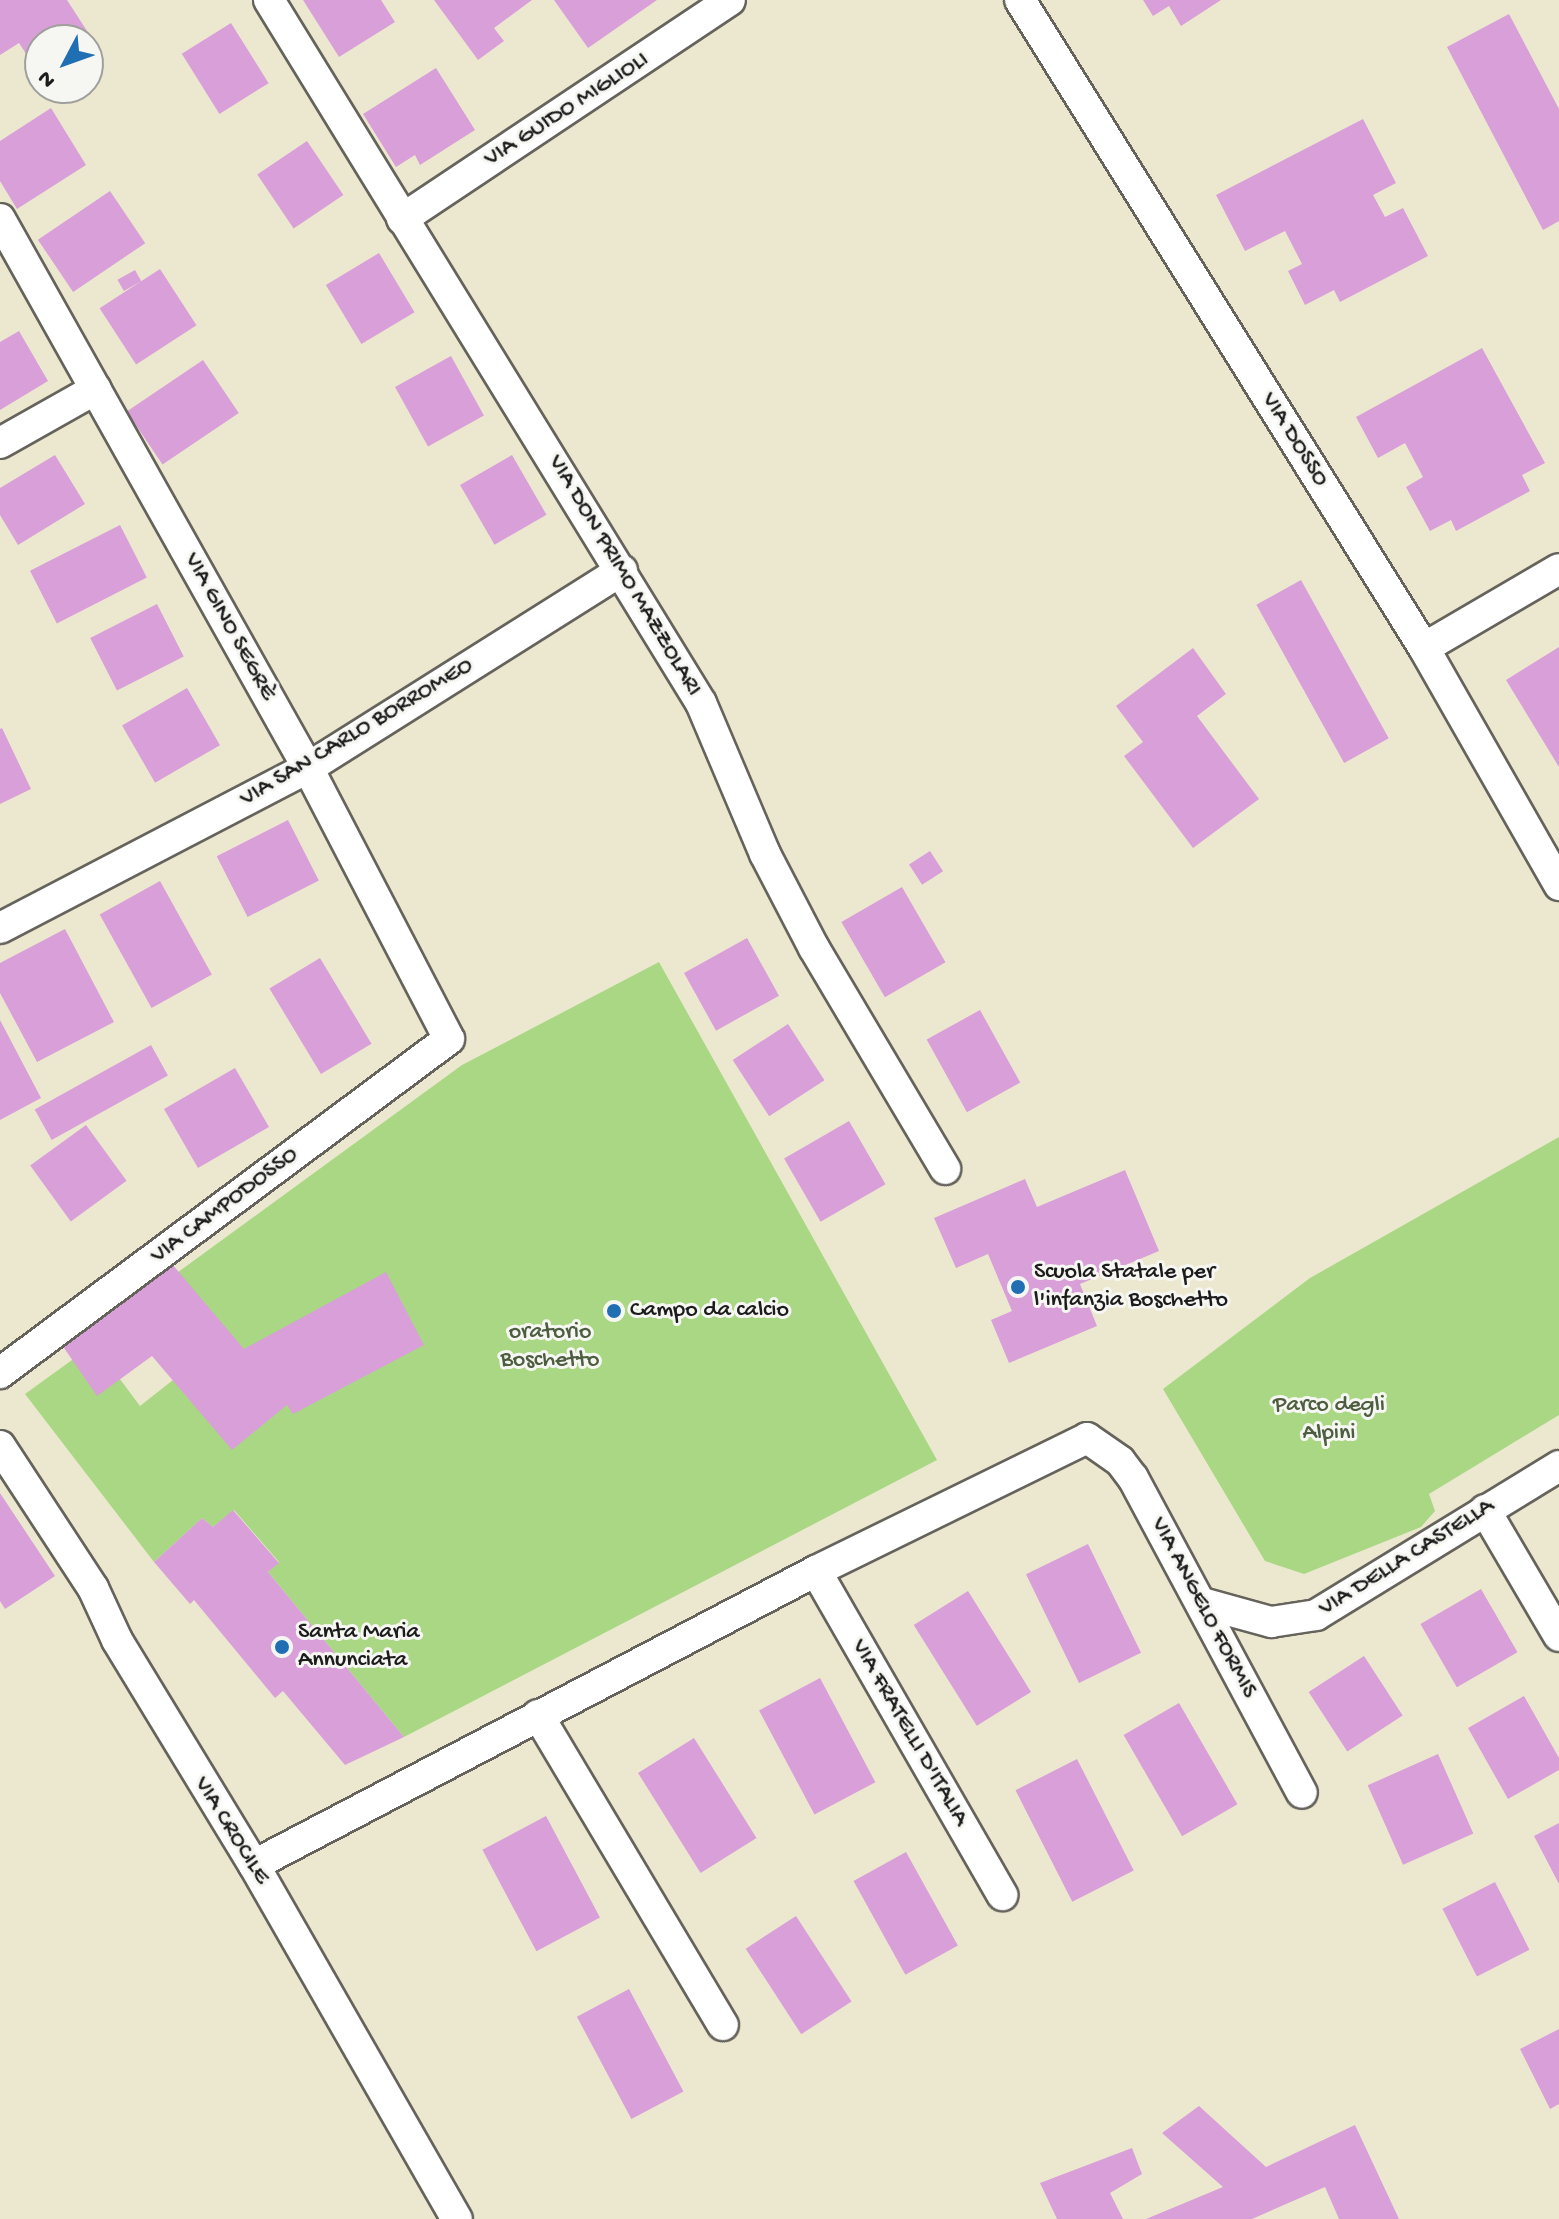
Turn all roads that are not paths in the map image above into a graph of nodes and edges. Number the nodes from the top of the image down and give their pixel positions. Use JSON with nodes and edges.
{"nodes":[{"id":1,"x":269,"y":0,"type":"edge"},
{"id":2,"x":730,"y":0,"type":"edge"},
{"id":3,"x":1020,"y":0,"type":"edge"},
{"id":4,"x":0,"y":219,"type":"edge"},
{"id":5,"x":402,"y":219,"type":"junction"},
{"id":6,"x":96,"y":389,"type":"junction"},
{"id":7,"x":0,"y":443,"type":"edge"},
{"id":8,"x":1559,"y":569,"type":"edge"},
{"id":9,"x":622,"y":570,"type":"junction"},
{"id":10,"x":1424,"y":648,"type":"junction"},
{"id":11,"x":308,"y":768,"type":"junction"},
{"id":12,"x":1559,"y":885,"type":"edge"},
{"id":13,"x":0,"y":928,"type":"edge"},
{"id":14,"x":449,"y":1039,"type":"joint"},
{"id":15,"x":945,"y":1169,"type":"dead end"},
{"id":16,"x":0,"y":1373,"type":"edge"},
{"id":17,"x":0,"y":1446,"type":"edge"},
{"id":18,"x":1559,"y":1466,"type":"edge"},
{"id":19,"x":1485,"y":1510,"type":"junction"},
{"id":20,"x":816,"y":1571,"type":"junction"},
{"id":21,"x":1202,"y":1603,"type":"junction"},
{"id":22,"x":1559,"y":1636,"type":"edge"},
{"id":23,"x":538,"y":1715,"type":"junction"},
{"id":24,"x":1302,"y":1793,"type":"dead end"},
{"id":25,"x":254,"y":1865,"type":"junction"},
{"id":26,"x":1002,"y":1895,"type":"dead end"},
{"id":27,"x":723,"y":2025,"type":"dead end"},
{"id":28,"x":457,"y":2219,"type":"edge"}],
"edges":[{"from":1,"to":5,"type":"street","name":"VIA DON PRIMO MAZZOLARI"},
{"from":2,"to":5,"type":"street","name":"VIA GUIDO MIGLIOLI"},
{"from":3,"to":10,"type":"street","name":"VIA DOSSO"},
{"from":4,"to":6,"type":"street","name":"VIA GINO SEGRÈ"},
{"from":5,"to":9,"type":"street","name":"VIA DON PRIMO MAZZOLARI"},
{"from":6,"to":7,"type":"street"},
{"from":6,"to":11,"type":"street","name":"VIA GINO SEGRÈ"},
{"from":8,"to":10,"type":"street"},
{"from":9,"to":11,"type":"street","name":"VIA SAN CARLO BORROMEO"},
{"from":9,"to":15,"type":"street","name":"VIA DON PRIMO MAZZOLARI"},
{"from":10,"to":12,"type":"street","name":"VIA DOSSO"},
{"from":11,"to":13,"type":"street","name":"VIA SAN CARLO BORROMEO"},
{"from":11,"to":14,"type":"street","name":"VIA GINO SEGRÈ"},
{"from":14,"to":16,"type":"street","name":"VIA CAMPODOSSO"},
{"from":17,"to":25,"type":"street","name":"VIA CROCILE"},
{"from":18,"to":19,"type":"street","name":"VIA DELLA CASTELLA"},
{"from":19,"to":21,"type":"street","name":"VIA DELLA CASTELLA"},
{"from":19,"to":22,"type":"street"},
{"from":20,"to":21,"type":"street","name":"VIA ANGELO FORMIS"},
{"from":20,"to":23,"type":"street"},
{"from":20,"to":26,"type":"street","name":"VIA FRATELLI D'ITALIA"},
{"from":21,"to":24,"type":"street","name":"VIA ANGELO FORMIS"},
{"from":23,"to":25,"type":"street"},
{"from":23,"to":27,"type":"street"},
{"from":25,"to":28,"type":"street","name":"VIA CROCILE"}]}
